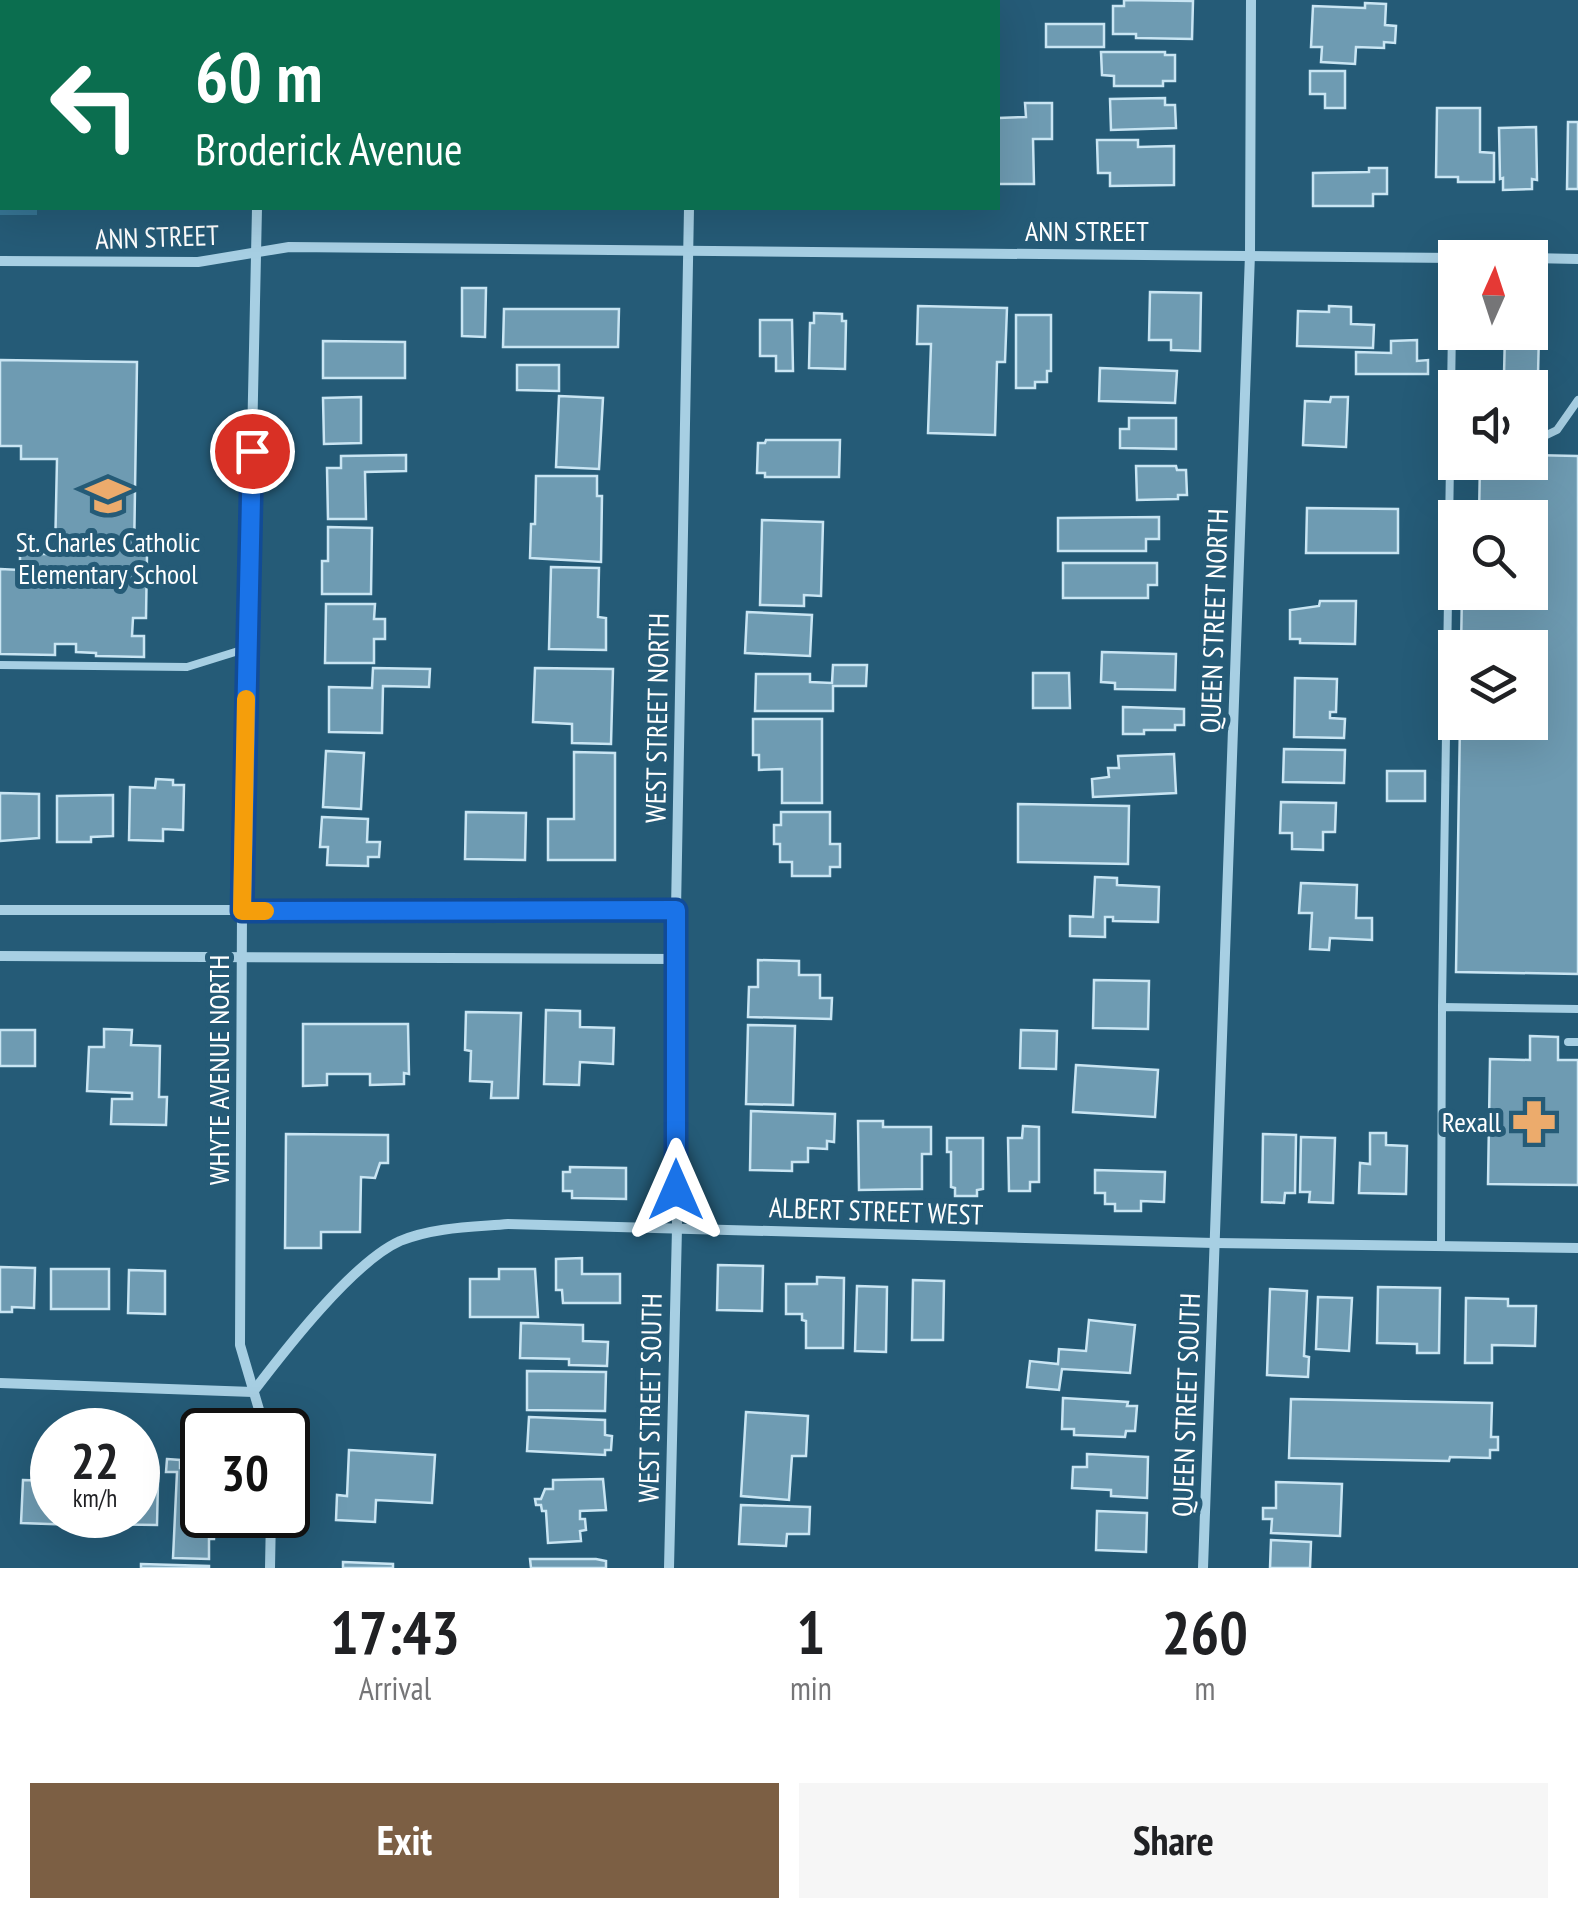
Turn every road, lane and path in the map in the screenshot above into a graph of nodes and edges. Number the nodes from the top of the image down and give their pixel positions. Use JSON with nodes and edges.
{"nodes":[{"id":1,"x":1251,"y":0,"type":"edge"},
{"id":2,"x":257,"y":210,"type":"edge"},
{"id":3,"x":689,"y":210,"type":"edge"},
{"id":4,"x":688,"y":250,"type":"junction"},
{"id":5,"x":256,"y":253,"type":"junction"},
{"id":6,"x":1250,"y":254,"type":"junction"},
{"id":7,"x":1438,"y":258,"type":"edge"},
{"id":8,"x":1548,"y":258,"type":"edge"},
{"id":9,"x":1578,"y":259,"type":"edge"},
{"id":10,"x":0,"y":261,"type":"edge"},
{"id":11,"x":1578,"y":400,"type":"edge"},
{"id":12,"x":1548,"y":434,"type":"edge"},
{"id":13,"x":1452,"y":480,"type":"edge"},
{"id":14,"x":248,"y":648,"type":"junction"},
{"id":15,"x":0,"y":665,"type":"edge"},
{"id":16,"x":0,"y":910,"type":"edge"},
{"id":17,"x":676,"y":910,"type":"junction"},
{"id":18,"x":242,"y":911,"type":"junction"},
{"id":19,"x":0,"y":956,"type":"edge"},
{"id":20,"x":242,"y":958,"type":"junction"},
{"id":21,"x":676,"y":959,"type":"junction"},
{"id":22,"x":1442,"y":1008,"type":"junction"},
{"id":23,"x":1578,"y":1010,"type":"edge"},
{"id":24,"x":676,"y":1228,"type":"junction"},
{"id":25,"x":1214,"y":1243,"type":"junction"},
{"id":26,"x":1441,"y":1246,"type":"junction"},
{"id":27,"x":1578,"y":1248,"type":"edge"},
{"id":28,"x":0,"y":1383,"type":"edge"},
{"id":29,"x":252,"y":1392,"type":"junction"},
{"id":30,"x":257,"y":1408,"type":"edge"},
{"id":31,"x":271,"y":1538,"type":"edge"},
{"id":32,"x":270,"y":1568,"type":"edge"},
{"id":33,"x":669,"y":1568,"type":"edge"},
{"id":34,"x":1203,"y":1568,"type":"edge"}],
"edges":[{"from":1,"to":6,"type":"street","name":"QUEEN STREET NORTH"},
{"from":2,"to":5,"type":"street","name":"WHYTE AVENUE NORTH"},
{"from":3,"to":4,"type":"street","name":"WEST STREET NORTH"},
{"from":4,"to":5,"type":"street","name":"ANN STREET"},
{"from":4,"to":6,"type":"street","name":"ANN STREET"},
{"from":4,"to":17,"type":"street","name":"WEST STREET NORTH"},
{"from":5,"to":10,"type":"street","name":"ANN STREET"},
{"from":5,"to":14,"type":"street","name":"WHYTE AVENUE NORTH"},
{"from":6,"to":7,"type":"street","name":"ANN STREET"},
{"from":6,"to":25,"type":"street","name":"QUEEN STREET NORTH"},
{"from":8,"to":9,"type":"street"},
{"from":11,"to":12,"type":"lane"},
{"from":13,"to":22,"type":"lane"},
{"from":14,"to":15,"type":"lane"},
{"from":14,"to":18,"type":"street","name":"WHYTE AVENUE NORTH"},
{"from":16,"to":18,"type":"street"},
{"from":17,"to":18,"type":"street"},
{"from":17,"to":21,"type":"street","name":"WEST STREET NORTH"},
{"from":18,"to":20,"type":"street","name":"WHYTE AVENUE NORTH"},
{"from":19,"to":20,"type":"street"},
{"from":20,"to":21,"type":"street"},
{"from":20,"to":29,"type":"street","name":"WHYTE AVENUE NORTH"},
{"from":21,"to":24,"type":"street","name":"WEST STREET NORTH"},
{"from":22,"to":23,"type":"lane"},
{"from":22,"to":26,"type":"lane"},
{"from":24,"to":25,"type":"street","name":"ALBERT STREET WEST"},
{"from":24,"to":29,"type":"street","name":"ALBERT STREET WEST"},
{"from":24,"to":33,"type":"street","name":"WEST STREET SOUTH"},
{"from":25,"to":26,"type":"street","name":"ALBERT STREET WEST"},
{"from":25,"to":34,"type":"street","name":"QUEEN STREET SOUTH"},
{"from":26,"to":27,"type":"street","name":"ALBERT STREET WEST"},
{"from":28,"to":29,"type":"street"},
{"from":29,"to":30,"type":"street","name":"WHYTE AVENUE NORTH"},
{"from":31,"to":32,"type":"street"}]}
